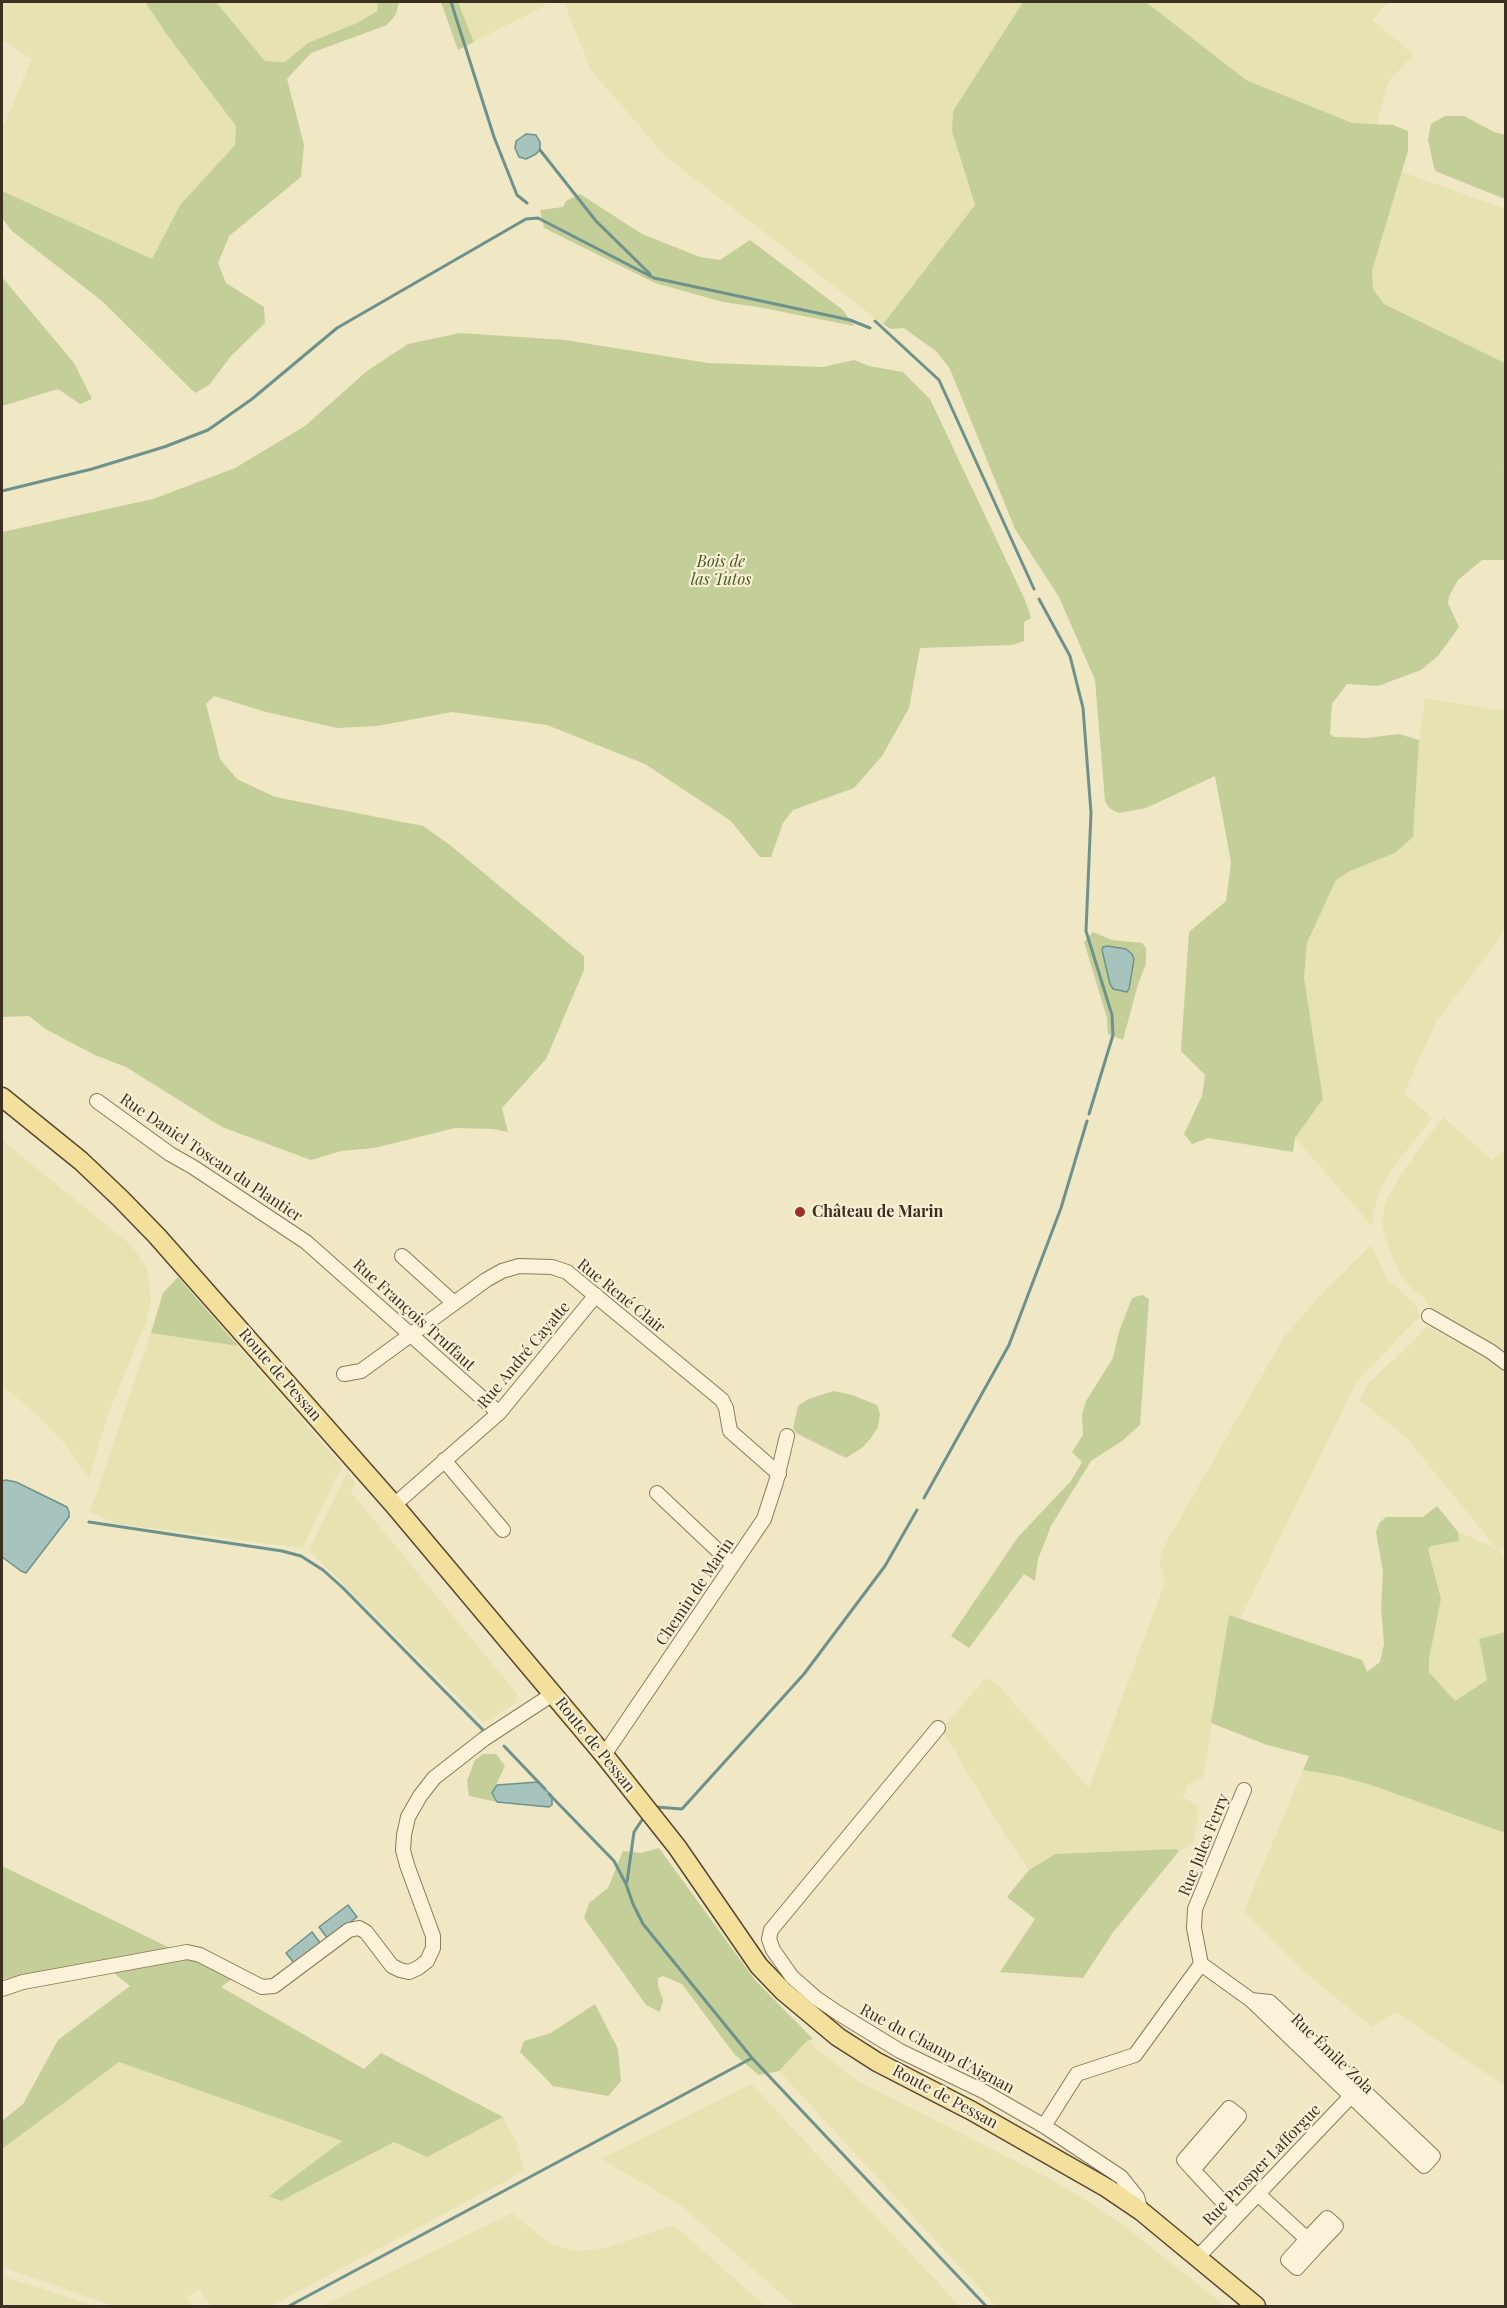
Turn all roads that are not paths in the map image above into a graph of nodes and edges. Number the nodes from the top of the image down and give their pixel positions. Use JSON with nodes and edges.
{"nodes":[{"id":1,"x":2,"y":1097,"type":"edge"},
{"id":2,"x":97,"y":1101,"type":"dead end"},
{"id":3,"x":306,"y":1242,"type":"joint"},
{"id":4,"x":402,"y":1256,"type":"dead end"},
{"id":5,"x":596,"y":1295,"type":"junction"},
{"id":6,"x":454,"y":1302,"type":"junction"},
{"id":7,"x":1429,"y":1316,"type":"dead end"},
{"id":8,"x":411,"y":1334,"type":"junction"},
{"id":9,"x":1506,"y":1363,"type":"edge"},
{"id":10,"x":344,"y":1374,"type":"dead end"},
{"id":11,"x":499,"y":1413,"type":"junction"},
{"id":12,"x":787,"y":1437,"type":"dead end"},
{"id":13,"x":444,"y":1460,"type":"junction"},
{"id":14,"x":778,"y":1474,"type":"junction"},
{"id":15,"x":657,"y":1493,"type":"dead end"},
{"id":16,"x":394,"y":1505,"type":"junction"},
{"id":17,"x":503,"y":1530,"type":"dead end"},
{"id":18,"x":733,"y":1565,"type":"junction"},
{"id":19,"x":553,"y":1694,"type":"junction"},
{"id":20,"x":938,"y":1728,"type":"dead end"},
{"id":21,"x":604,"y":1755,"type":"junction"},
{"id":22,"x":1244,"y":1790,"type":"dead end"},
{"id":23,"x":1201,"y":1964,"type":"junction"},
{"id":24,"x":2,"y":1989,"type":"edge"},
{"id":25,"x":1251,"y":2000,"type":"junction"},
{"id":26,"x":983,"y":2091,"type":"junction"},
{"id":27,"x":1351,"y":2096,"type":"junction"},
{"id":28,"x":972,"y":2111,"type":"junction"},
{"id":29,"x":1044,"y":2126,"type":"junction"},
{"id":30,"x":1193,"y":2170,"type":"dead end"},
{"id":31,"x":1258,"y":2194,"type":"junction"},
{"id":32,"x":1141,"y":2211,"type":"junction"},
{"id":33,"x":1236,"y":2216,"type":"junction"},
{"id":34,"x":1312,"y":2243,"type":"dead end"},
{"id":35,"x":1198,"y":2257,"type":"junction"},
{"id":36,"x":1256,"y":2307,"type":"edge"}],
"edges":[{"from":1,"to":16,"type":"main road","name":"Route de Pessan"},
{"from":2,"to":3,"type":"street","name":"Rue Daniel Toscan du Plantier"},
{"from":3,"to":8,"type":"street","name":"Rue François Truffaut"},
{"from":4,"to":6,"type":"street"},
{"from":5,"to":6,"type":"street","name":"Rue René Clair"},
{"from":5,"to":11,"type":"street","name":"Rue André Cayatte"},
{"from":5,"to":14,"type":"street","name":"Rue René Clair"},
{"from":6,"to":8,"type":"street","name":"Rue René Clair"},
{"from":7,"to":9,"type":"street"},
{"from":8,"to":10,"type":"street","name":"Rue René Clair"},
{"from":8,"to":11,"type":"street","name":"Rue François Truffaut"},
{"from":11,"to":13,"type":"street","name":"Rue André Cayatte"},
{"from":12,"to":14,"type":"street","name":"Chemin de Marin"},
{"from":13,"to":16,"type":"street","name":"Rue André Cayatte"},
{"from":13,"to":17,"type":"street"},
{"from":14,"to":18,"type":"street","name":"Chemin de Marin"},
{"from":15,"to":18,"type":"street"},
{"from":16,"to":19,"type":"main road","name":"Route de Pessan"},
{"from":18,"to":21,"type":"street","name":"Chemin de Marin"},
{"from":19,"to":21,"type":"main road","name":"Route de Pessan"},
{"from":19,"to":24,"type":"street"},
{"from":20,"to":26,"type":"street","name":"Rue du Champ d'Aignan"},
{"from":21,"to":28,"type":"main road","name":"Route de Pessan"},
{"from":22,"to":23,"type":"street","name":"Rue Jules Ferry"},
{"from":23,"to":25,"type":"street","name":"Rue Émile Zola"},
{"from":23,"to":29,"type":"street"},
{"from":25,"to":27,"type":"street","name":"Rue Émile Zola"},
{"from":25,"to":27,"type":"street","name":"Rue Émile Zola"},
{"from":26,"to":28,"type":"street"},
{"from":26,"to":29,"type":"street","name":"Rue du Champ d'Aignan"},
{"from":27,"to":31,"type":"street","name":"Rue Prosper Lafforgue"},
{"from":28,"to":32,"type":"main road","name":"Route de Pessan"},
{"from":29,"to":32,"type":"street","name":"Rue du Champ d'Aignan"},
{"from":30,"to":33,"type":"street"},
{"from":31,"to":33,"type":"street","name":"Rue Prosper Lafforgue"},
{"from":31,"to":34,"type":"street"},
{"from":32,"to":35,"type":"main road","name":"Route de Pessan"},
{"from":33,"to":35,"type":"street","name":"Rue Prosper Lafforgue"},
{"from":35,"to":36,"type":"main road","name":"Route de Pessan"}]}
